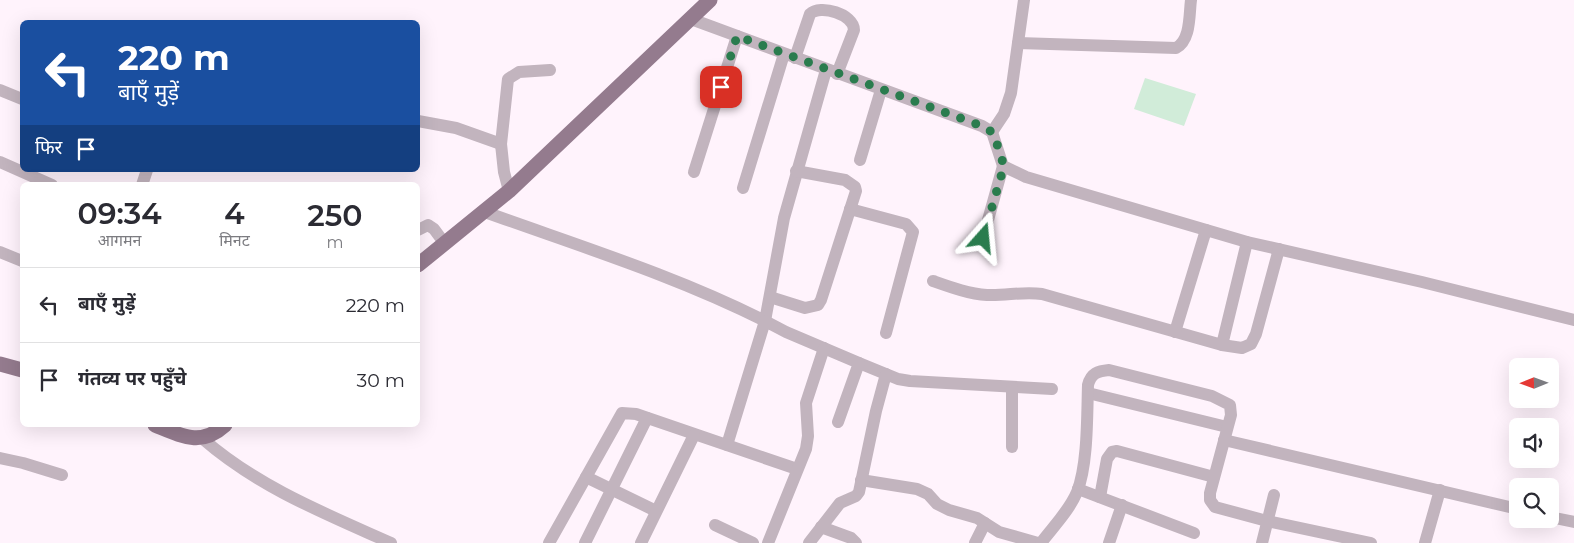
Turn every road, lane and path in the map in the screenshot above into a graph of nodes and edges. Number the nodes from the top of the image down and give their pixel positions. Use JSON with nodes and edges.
{"nodes":[{"id":1,"x":710,"y":0,"type":"edge"},
{"id":2,"x":1024,"y":0,"type":"edge"},
{"id":3,"x":1191,"y":0,"type":"edge"},
{"id":4,"x":691,"y":19,"type":"junction"},
{"id":5,"x":737,"y":36,"type":"junction"},
{"id":6,"x":1018,"y":43,"type":"junction"},
{"id":7,"x":789,"y":56,"type":"junction"},
{"id":8,"x":550,"y":70,"type":"dead end"},
{"id":9,"x":832,"y":72,"type":"junction"},
{"id":10,"x":0,"y":90,"type":"edge"},
{"id":11,"x":881,"y":90,"type":"junction"},
{"id":12,"x":20,"y":98,"type":"edge"},
{"id":13,"x":420,"y":121,"type":"edge"},
{"id":14,"x":992,"y":132,"type":"junction"},
{"id":15,"x":501,"y":144,"type":"junction"},
{"id":16,"x":860,"y":160,"type":"dead end"},
{"id":17,"x":0,"y":162,"type":"edge"},
{"id":18,"x":1004,"y":166,"type":"junction"},
{"id":19,"x":20,"y":171,"type":"edge"},
{"id":20,"x":796,"y":171,"type":"junction"},
{"id":21,"x":23,"y":172,"type":"edge"},
{"id":22,"x":694,"y":172,"type":"dead end"},
{"id":23,"x":45,"y":182,"type":"edge"},
{"id":24,"x":743,"y":188,"type":"dead end"},
{"id":25,"x":509,"y":191,"type":"junction"},
{"id":26,"x":850,"y":209,"type":"junction"},
{"id":27,"x":485,"y":212,"type":"junction"},
{"id":28,"x":420,"y":229,"type":"edge"},
{"id":29,"x":1206,"y":230,"type":"junction"},
{"id":30,"x":983,"y":238,"type":"dead end"},
{"id":31,"x":1247,"y":242,"type":"junction"},
{"id":32,"x":445,"y":244,"type":"junction"},
{"id":33,"x":1279,"y":249,"type":"junction"},
{"id":34,"x":0,"y":252,"type":"edge"},
{"id":35,"x":20,"y":260,"type":"edge"},
{"id":36,"x":420,"y":263,"type":"edge"},
{"id":37,"x":933,"y":282,"type":"dead end"},
{"id":38,"x":770,"y":297,"type":"junction"},
{"id":39,"x":1574,"y":320,"type":"edge"},
{"id":40,"x":765,"y":321,"type":"junction"},
{"id":41,"x":1175,"y":332,"type":"junction"},
{"id":42,"x":886,"y":333,"type":"dead end"},
{"id":43,"x":1222,"y":345,"type":"junction"},
{"id":44,"x":824,"y":348,"type":"junction"},
{"id":45,"x":859,"y":363,"type":"junction"},
{"id":46,"x":0,"y":364,"type":"edge"},
{"id":47,"x":20,"y":369,"type":"edge"},
{"id":48,"x":886,"y":374,"type":"junction"},
{"id":49,"x":1012,"y":387,"type":"junction"},
{"id":50,"x":1052,"y":388,"type":"dead end"},
{"id":51,"x":1088,"y":393,"type":"junction"},
{"id":52,"x":647,"y":418,"type":"junction"},
{"id":53,"x":838,"y":422,"type":"dead end"},
{"id":54,"x":160,"y":427,"type":"edge"},
{"id":55,"x":222,"y":427,"type":"edge"},
{"id":56,"x":1228,"y":427,"type":"junction"},
{"id":57,"x":694,"y":435,"type":"junction"},
{"id":58,"x":203,"y":439,"type":"junction"},
{"id":59,"x":1224,"y":440,"type":"junction"},
{"id":60,"x":727,"y":445,"type":"junction"},
{"id":61,"x":1012,"y":447,"type":"dead end"},
{"id":62,"x":0,"y":458,"type":"edge"},
{"id":63,"x":797,"y":469,"type":"junction"},
{"id":64,"x":62,"y":475,"type":"dead end"},
{"id":65,"x":586,"y":477,"type":"junction"},
{"id":66,"x":1214,"y":477,"type":"junction"},
{"id":67,"x":861,"y":480,"type":"junction"},
{"id":68,"x":1078,"y":489,"type":"junction"},
{"id":69,"x":611,"y":490,"type":"junction"},
{"id":70,"x":1440,"y":490,"type":"junction"},
{"id":71,"x":1274,"y":495,"type":"dead end"},
{"id":72,"x":1100,"y":497,"type":"junction"},
{"id":73,"x":1122,"y":505,"type":"junction"},
{"id":74,"x":1509,"y":507,"type":"edge"},
{"id":75,"x":656,"y":511,"type":"junction"},
{"id":76,"x":1559,"y":519,"type":"edge"},
{"id":77,"x":1267,"y":522,"type":"junction"},
{"id":78,"x":1574,"y":522,"type":"edge"},
{"id":79,"x":985,"y":523,"type":"junction"},
{"id":80,"x":715,"y":525,"type":"dead end"},
{"id":81,"x":821,"y":527,"type":"junction"},
{"id":82,"x":1194,"y":533,"type":"dead end"},
{"id":83,"x":555,"y":541,"type":"edge"},
{"id":84,"x":391,"y":543,"type":"edge"},
{"id":85,"x":585,"y":543,"type":"edge"},
{"id":86,"x":641,"y":543,"type":"edge"},
{"id":87,"x":752,"y":543,"type":"edge"},
{"id":88,"x":768,"y":543,"type":"edge"},
{"id":89,"x":810,"y":543,"type":"edge"},
{"id":90,"x":856,"y":543,"type":"edge"},
{"id":91,"x":975,"y":543,"type":"edge"},
{"id":92,"x":1039,"y":543,"type":"edge"},
{"id":93,"x":1109,"y":543,"type":"edge"},
{"id":94,"x":1262,"y":543,"type":"edge"},
{"id":95,"x":1371,"y":543,"type":"edge"},
{"id":96,"x":1425,"y":543,"type":"edge"}],
"edges":[{"from":1,"to":4,"type":"main road"},
{"from":2,"to":6,"type":"street"},
{"from":3,"to":6,"type":"street"},
{"from":4,"to":5,"type":"street"},
{"from":4,"to":25,"type":"main road"},
{"from":5,"to":7,"type":"street"},
{"from":5,"to":22,"type":"street"},
{"from":6,"to":14,"type":"street"},
{"from":7,"to":9,"type":"street"},
{"from":7,"to":9,"type":"street"},
{"from":7,"to":24,"type":"street"},
{"from":8,"to":15,"type":"street"},
{"from":9,"to":11,"type":"street"},
{"from":9,"to":20,"type":"street"},
{"from":10,"to":12,"type":"street"},
{"from":11,"to":14,"type":"street"},
{"from":11,"to":16,"type":"street"},
{"from":13,"to":15,"type":"street"},
{"from":14,"to":18,"type":"street"},
{"from":15,"to":25,"type":"street"},
{"from":17,"to":19,"type":"street"},
{"from":18,"to":29,"type":"street"},
{"from":18,"to":30,"type":"street"},
{"from":20,"to":26,"type":"street"},
{"from":20,"to":38,"type":"street"},
{"from":21,"to":23,"type":"street"},
{"from":25,"to":27,"type":"main road"},
{"from":26,"to":38,"type":"street"},
{"from":26,"to":42,"type":"street"},
{"from":27,"to":32,"type":"main road"},
{"from":27,"to":40,"type":"street"},
{"from":28,"to":32,"type":"street"},
{"from":29,"to":31,"type":"street"},
{"from":29,"to":41,"type":"street"},
{"from":31,"to":33,"type":"street"},
{"from":31,"to":43,"type":"street"},
{"from":32,"to":36,"type":"main road"},
{"from":33,"to":39,"type":"street"},
{"from":33,"to":43,"type":"street"},
{"from":34,"to":35,"type":"street"},
{"from":37,"to":41,"type":"street"},
{"from":38,"to":40,"type":"street"},
{"from":40,"to":44,"type":"street"},
{"from":40,"to":60,"type":"street"},
{"from":41,"to":43,"type":"street"},
{"from":44,"to":45,"type":"street"},
{"from":44,"to":63,"type":"street"},
{"from":45,"to":48,"type":"street"},
{"from":45,"to":53,"type":"street"},
{"from":46,"to":47,"type":"main road"},
{"from":48,"to":49,"type":"street"},
{"from":48,"to":67,"type":"street"},
{"from":49,"to":50,"type":"street"},
{"from":49,"to":61,"type":"street"},
{"from":51,"to":56,"type":"street"},
{"from":51,"to":56,"type":"street"},
{"from":51,"to":68,"type":"street"},
{"from":52,"to":57,"type":"street"},
{"from":52,"to":65,"type":"street"},
{"from":52,"to":69,"type":"street"},
{"from":54,"to":58,"type":"main road"},
{"from":55,"to":58,"type":"main road"},
{"from":56,"to":59,"type":"street"},
{"from":57,"to":60,"type":"street"},
{"from":57,"to":75,"type":"street"},
{"from":58,"to":84,"type":"street"},
{"from":59,"to":66,"type":"street"},
{"from":59,"to":70,"type":"street"},
{"from":60,"to":63,"type":"street"},
{"from":62,"to":64,"type":"street"},
{"from":63,"to":88,"type":"street"},
{"from":65,"to":69,"type":"street"},
{"from":65,"to":83,"type":"street"},
{"from":66,"to":72,"type":"street"},
{"from":66,"to":77,"type":"street"},
{"from":67,"to":79,"type":"street"},
{"from":67,"to":81,"type":"street"},
{"from":68,"to":72,"type":"street"},
{"from":68,"to":92,"type":"street"},
{"from":69,"to":75,"type":"street"},
{"from":69,"to":85,"type":"street"},
{"from":70,"to":74,"type":"street"},
{"from":70,"to":96,"type":"street"},
{"from":71,"to":77,"type":"street"},
{"from":72,"to":73,"type":"street"},
{"from":73,"to":82,"type":"street"},
{"from":73,"to":93,"type":"street"},
{"from":75,"to":86,"type":"street"},
{"from":76,"to":78,"type":"street"},
{"from":77,"to":94,"type":"street"},
{"from":77,"to":95,"type":"street"},
{"from":79,"to":91,"type":"street"},
{"from":79,"to":92,"type":"street"},
{"from":80,"to":87,"type":"street"},
{"from":81,"to":89,"type":"street"},
{"from":81,"to":90,"type":"street"}]}
